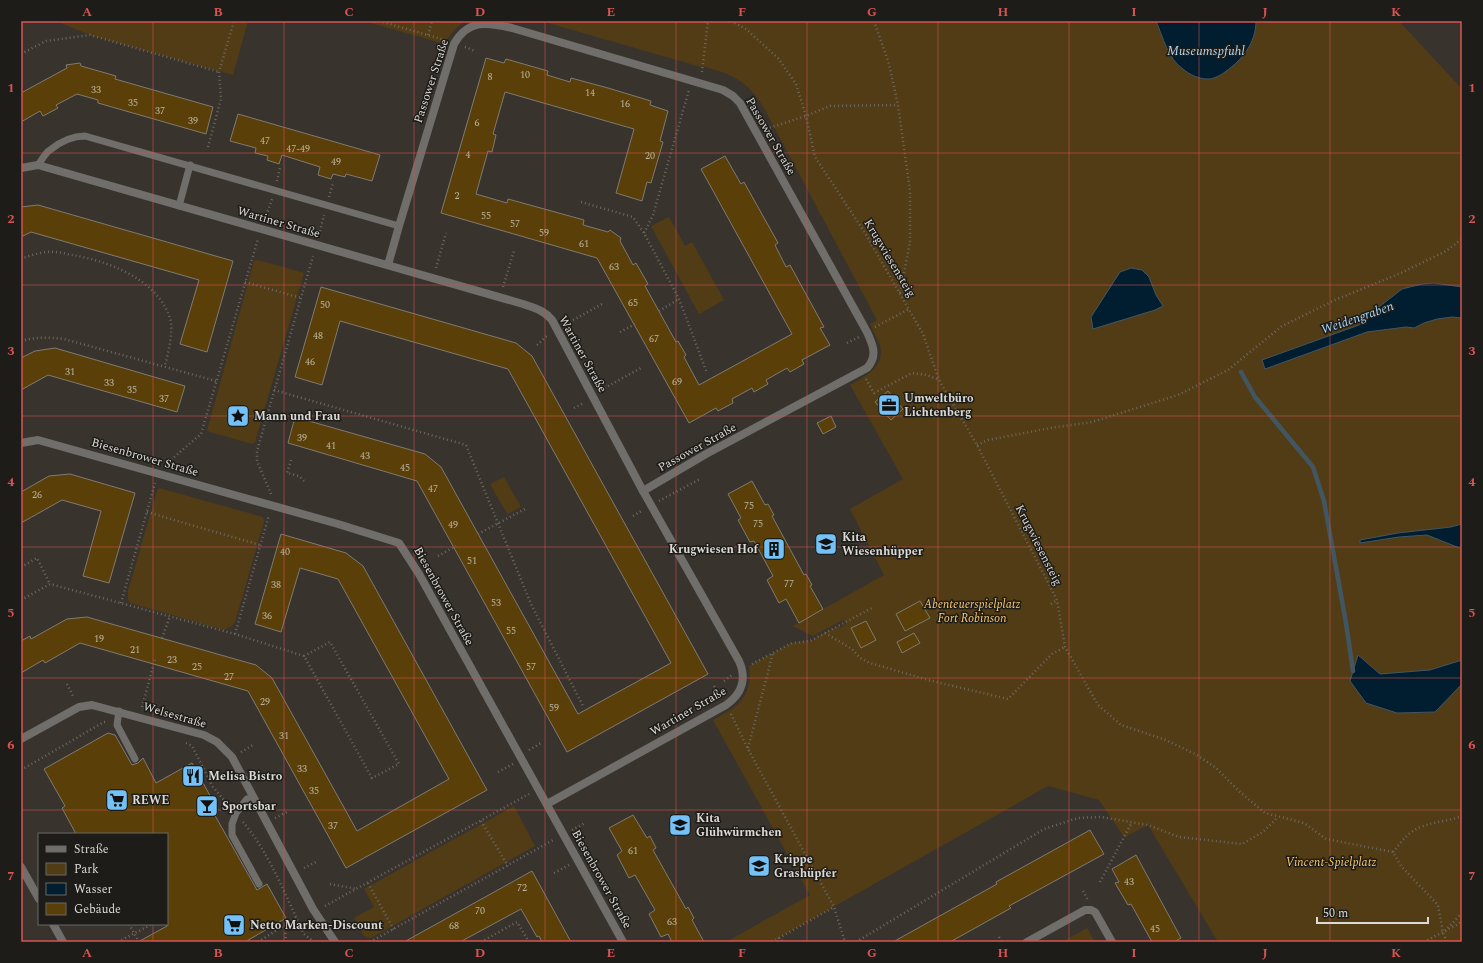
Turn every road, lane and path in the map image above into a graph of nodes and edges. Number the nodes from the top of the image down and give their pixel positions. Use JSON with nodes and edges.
{"nodes":[{"id":1,"x":234,"y":21,"type":"edge"},
{"id":2,"x":379,"y":21,"type":"edge"},
{"id":3,"x":432,"y":21,"type":"edge"},
{"id":4,"x":708,"y":21,"type":"edge"},
{"id":5,"x":731,"y":21,"type":"edge"},
{"id":6,"x":874,"y":21,"type":"edge"},
{"id":7,"x":21,"y":54,"type":"edge"},
{"id":8,"x":219,"y":72,"type":"junction"},
{"id":9,"x":696,"y":81,"type":"junction"},
{"id":10,"x":898,"y":105,"type":"junction"},
{"id":11,"x":806,"y":116,"type":"junction"},
{"id":12,"x":756,"y":132,"type":"junction"},
{"id":13,"x":208,"y":148,"type":"dead end"},
{"id":14,"x":38,"y":165,"type":"junction"},
{"id":15,"x":190,"y":165,"type":"junction"},
{"id":16,"x":21,"y":168,"type":"edge"},
{"id":17,"x":280,"y":168,"type":"dead end"},
{"id":18,"x":333,"y":183,"type":"dead end"},
{"id":19,"x":274,"y":190,"type":"junction"},
{"id":20,"x":581,"y":202,"type":"dead end"},
{"id":21,"x":327,"y":205,"type":"junction"},
{"id":22,"x":179,"y":206,"type":"junction"},
{"id":23,"x":399,"y":226,"type":"junction"},
{"id":24,"x":261,"y":229,"type":"junction"},
{"id":25,"x":446,"y":232,"type":"dead end"},
{"id":26,"x":644,"y":233,"type":"junction"},
{"id":27,"x":1462,"y":239,"type":"edge"},
{"id":28,"x":316,"y":245,"type":"junction"},
{"id":29,"x":514,"y":251,"type":"dead end"},
{"id":30,"x":21,"y":259,"type":"edge"},
{"id":31,"x":388,"y":265,"type":"junction"},
{"id":32,"x":433,"y":278,"type":"junction"},
{"id":33,"x":245,"y":282,"type":"junction"},
{"id":34,"x":900,"y":293,"type":"junction"},
{"id":35,"x":301,"y":298,"type":"junction"},
{"id":36,"x":500,"y":298,"type":"junction"},
{"id":37,"x":679,"y":299,"type":"junction"},
{"id":38,"x":604,"y":303,"type":"dead end"},
{"id":39,"x":910,"y":308,"type":"junction"},
{"id":40,"x":658,"y":311,"type":"dead end"},
{"id":41,"x":884,"y":322,"type":"dead end"},
{"id":42,"x":637,"y":323,"type":"dead end"},
{"id":43,"x":556,"y":329,"type":"junction"},
{"id":44,"x":620,"y":332,"type":"dead end"},
{"id":45,"x":21,"y":342,"type":"edge"},
{"id":46,"x":537,"y":344,"type":"dead end"},
{"id":47,"x":165,"y":366,"type":"junction"},
{"id":48,"x":640,"y":368,"type":"dead end"},
{"id":49,"x":707,"y":373,"type":"dead end"},
{"id":50,"x":939,"y":380,"type":"junction"},
{"id":51,"x":216,"y":381,"type":"junction"},
{"id":52,"x":274,"y":390,"type":"junction"},
{"id":53,"x":874,"y":393,"type":"dead end"},
{"id":54,"x":592,"y":395,"type":"junction"},
{"id":55,"x":21,"y":443,"type":"edge"},
{"id":56,"x":977,"y":445,"type":"junction"},
{"id":57,"x":291,"y":460,"type":"dead end"},
{"id":58,"x":158,"y":473,"type":"junction"},
{"id":59,"x":700,"y":479,"type":"dead end"},
{"id":60,"x":304,"y":481,"type":"dead end"},
{"id":61,"x":643,"y":490,"type":"junction"},
{"id":62,"x":272,"y":496,"type":"dead end"},
{"id":63,"x":652,"y":505,"type":"junction"},
{"id":64,"x":525,"y":509,"type":"dead end"},
{"id":65,"x":270,"y":510,"type":"dead end"},
{"id":66,"x":147,"y":512,"type":"junction"},
{"id":67,"x":633,"y":516,"type":"dead end"},
{"id":68,"x":498,"y":523,"type":"junction"},
{"id":69,"x":478,"y":534,"type":"dead end"},
{"id":70,"x":260,"y":545,"type":"junction"},
{"id":71,"x":456,"y":546,"type":"dead end"},
{"id":72,"x":438,"y":556,"type":"dead end"},
{"id":73,"x":21,"y":567,"type":"edge"},
{"id":74,"x":50,"y":584,"type":"junction"},
{"id":75,"x":21,"y":600,"type":"edge"},
{"id":76,"x":1057,"y":600,"type":"junction"},
{"id":77,"x":121,"y":603,"type":"junction"},
{"id":78,"x":1050,"y":604,"type":"dead end"},
{"id":79,"x":872,"y":608,"type":"dead end"},
{"id":80,"x":170,"y":616,"type":"junction"},
{"id":81,"x":825,"y":633,"type":"junction"},
{"id":82,"x":235,"y":634,"type":"junction"},
{"id":83,"x":162,"y":638,"type":"dead end"},
{"id":84,"x":1065,"y":648,"type":"junction"},
{"id":85,"x":773,"y":653,"type":"junction"},
{"id":86,"x":304,"y":656,"type":"junction"},
{"id":87,"x":155,"y":659,"type":"dead end"},
{"id":88,"x":742,"y":669,"type":"junction"},
{"id":89,"x":143,"y":702,"type":"dead end"},
{"id":90,"x":583,"y":706,"type":"dead end"},
{"id":91,"x":726,"y":706,"type":"junction"},
{"id":92,"x":119,"y":711,"type":"junction"},
{"id":93,"x":104,"y":722,"type":"dead end"},
{"id":94,"x":21,"y":739,"type":"edge"},
{"id":95,"x":541,"y":743,"type":"dead end"},
{"id":96,"x":748,"y":749,"type":"junction"},
{"id":97,"x":525,"y":752,"type":"dead end"},
{"id":98,"x":135,"y":759,"type":"dead end"},
{"id":99,"x":516,"y":763,"type":"dead end"},
{"id":100,"x":21,"y":770,"type":"edge"},
{"id":101,"x":498,"y":772,"type":"dead end"},
{"id":102,"x":538,"y":789,"type":"junction"},
{"id":103,"x":247,"y":799,"type":"dead end"},
{"id":104,"x":547,"y":804,"type":"junction"},
{"id":105,"x":289,"y":810,"type":"dead end"},
{"id":106,"x":1462,"y":816,"type":"edge"},
{"id":107,"x":1278,"y":817,"type":"junction"},
{"id":108,"x":481,"y":821,"type":"junction"},
{"id":109,"x":268,"y":822,"type":"junction"},
{"id":110,"x":1132,"y":822,"type":"junction"},
{"id":111,"x":564,"y":834,"type":"junction"},
{"id":112,"x":1393,"y":852,"type":"junction"},
{"id":113,"x":578,"y":860,"type":"junction"},
{"id":114,"x":318,"y":861,"type":"dead end"},
{"id":115,"x":508,"y":866,"type":"junction"},
{"id":116,"x":21,"y":867,"type":"edge"},
{"id":117,"x":295,"y":873,"type":"junction"},
{"id":118,"x":554,"y":873,"type":"dead end"},
{"id":119,"x":1100,"y":882,"type":"dead end"},
{"id":120,"x":368,"y":883,"type":"junction"},
{"id":121,"x":259,"y":884,"type":"dead end"},
{"id":122,"x":330,"y":884,"type":"dead end"},
{"id":123,"x":357,"y":889,"type":"junction"},
{"id":124,"x":38,"y":898,"type":"edge"},
{"id":125,"x":834,"y":907,"type":"junction"},
{"id":126,"x":313,"y":909,"type":"junction"},
{"id":127,"x":1462,"y":913,"type":"edge"},
{"id":128,"x":296,"y":918,"type":"dead end"},
{"id":129,"x":1462,"y":922,"type":"edge"},
{"id":130,"x":54,"y":925,"type":"edge"},
{"id":131,"x":130,"y":925,"type":"edge"},
{"id":132,"x":150,"y":925,"type":"edge"},
{"id":133,"x":285,"y":925,"type":"junction"},
{"id":134,"x":394,"y":930,"type":"junction"},
{"id":135,"x":134,"y":933,"type":"junction"},
{"id":136,"x":1443,"y":933,"type":"junction"},
{"id":137,"x":999,"y":937,"type":"dead end"},
{"id":138,"x":778,"y":938,"type":"junction"},
{"id":139,"x":62,"y":942,"type":"edge"},
{"id":140,"x":118,"y":942,"type":"edge"},
{"id":141,"x":139,"y":942,"type":"edge"},
{"id":142,"x":258,"y":942,"type":"edge"},
{"id":143,"x":286,"y":942,"type":"edge"},
{"id":144,"x":335,"y":942,"type":"edge"},
{"id":145,"x":370,"y":942,"type":"edge"},
{"id":146,"x":481,"y":942,"type":"edge"},
{"id":147,"x":529,"y":942,"type":"edge"},
{"id":148,"x":623,"y":942,"type":"edge"},
{"id":149,"x":772,"y":942,"type":"edge"},
{"id":150,"x":784,"y":942,"type":"edge"},
{"id":151,"x":845,"y":942,"type":"edge"},
{"id":152,"x":856,"y":942,"type":"edge"},
{"id":153,"x":1002,"y":942,"type":"edge"},
{"id":154,"x":1027,"y":942,"type":"edge"},
{"id":155,"x":1112,"y":942,"type":"edge"},
{"id":156,"x":1424,"y":942,"type":"edge"},
{"id":157,"x":1447,"y":942,"type":"edge"}],
"edges":[{"from":1,"to":8,"type":"path"},
{"from":2,"to":3,"type":"path"},
{"from":4,"to":9,"type":"path"},
{"from":5,"to":11,"type":"path","name":"Krugwiesensteig"},
{"from":6,"to":10,"type":"path"},
{"from":7,"to":8,"type":"path"},
{"from":8,"to":13,"type":"path"},
{"from":9,"to":12,"type":"street","name":"Passower Straße"},
{"from":9,"to":23,"type":"street","name":"Passower Straße"},
{"from":9,"to":26,"type":"path"},
{"from":10,"to":11,"type":"path"},
{"from":10,"to":34,"type":"path"},
{"from":11,"to":12,"type":"path"},
{"from":11,"to":34,"type":"path","name":"Krugwiesensteig"},
{"from":12,"to":61,"type":"street","name":"Passower Straße"},
{"from":14,"to":15,"type":"lane"},
{"from":14,"to":16,"type":"street","name":"Wartiner Straße"},
{"from":14,"to":22,"type":"street","name":"Wartiner Straße"},
{"from":15,"to":19,"type":"lane"},
{"from":15,"to":22,"type":"lane"},
{"from":17,"to":19,"type":"path"},
{"from":18,"to":21,"type":"path"},
{"from":19,"to":21,"type":"lane"},
{"from":19,"to":24,"type":"path"},
{"from":20,"to":26,"type":"path"},
{"from":21,"to":23,"type":"lane"},
{"from":21,"to":28,"type":"path"},
{"from":22,"to":24,"type":"street","name":"Wartiner Straße"},
{"from":23,"to":31,"type":"street","name":"Passower Straße"},
{"from":24,"to":28,"type":"street","name":"Wartiner Straße"},
{"from":24,"to":33,"type":"path"},
{"from":25,"to":32,"type":"path"},
{"from":26,"to":37,"type":"path"},
{"from":27,"to":56,"type":"path"},
{"from":28,"to":31,"type":"street","name":"Wartiner Straße"},
{"from":28,"to":35,"type":"path"},
{"from":29,"to":36,"type":"path"},
{"from":30,"to":47,"type":"path"},
{"from":31,"to":32,"type":"street","name":"Wartiner Straße"},
{"from":32,"to":36,"type":"street","name":"Wartiner Straße"},
{"from":33,"to":35,"type":"path"},
{"from":33,"to":51,"type":"path"},
{"from":34,"to":39,"type":"path","name":"Krugwiesensteig"},
{"from":35,"to":52,"type":"path"},
{"from":36,"to":43,"type":"street","name":"Wartiner Straße"},
{"from":37,"to":40,"type":"path"},
{"from":37,"to":49,"type":"path"},
{"from":38,"to":43,"type":"path"},
{"from":39,"to":41,"type":"path"},
{"from":39,"to":50,"type":"path","name":"Krugwiesensteig"},
{"from":42,"to":44,"type":"path"},
{"from":43,"to":46,"type":"path"},
{"from":43,"to":54,"type":"street","name":"Wartiner Straße"},
{"from":45,"to":47,"type":"path"},
{"from":47,"to":51,"type":"path"},
{"from":48,"to":54,"type":"path"},
{"from":50,"to":53,"type":"path"},
{"from":50,"to":56,"type":"path","name":"Krugwiesensteig"},
{"from":51,"to":58,"type":"path"},
{"from":52,"to":62,"type":"path"},
{"from":52,"to":68,"type":"path"},
{"from":54,"to":61,"type":"street","name":"Wartiner Straße"},
{"from":55,"to":58,"type":"street","name":"Biesenbrower Straße"},
{"from":56,"to":76,"type":"path","name":"Krugwiesensteig"},
{"from":57,"to":60,"type":"path"},
{"from":58,"to":66,"type":"path"},
{"from":58,"to":102,"type":"street","name":"Biesenbrower Straße"},
{"from":59,"to":63,"type":"path"},
{"from":61,"to":63,"type":"street","name":"Wartiner Straße"},
{"from":63,"to":67,"type":"path"},
{"from":63,"to":88,"type":"street","name":"Wartiner Straße"},
{"from":64,"to":68,"type":"path"},
{"from":65,"to":70,"type":"path"},
{"from":66,"to":70,"type":"path"},
{"from":66,"to":77,"type":"path"},
{"from":68,"to":69,"type":"path"},
{"from":68,"to":90,"type":"path"},
{"from":70,"to":82,"type":"path"},
{"from":71,"to":72,"type":"path"},
{"from":73,"to":74,"type":"path"},
{"from":74,"to":75,"type":"path"},
{"from":74,"to":77,"type":"path"},
{"from":76,"to":78,"type":"path"},
{"from":76,"to":84,"type":"path","name":"Krugwiesensteig"},
{"from":77,"to":80,"type":"path"},
{"from":79,"to":81,"type":"path"},
{"from":80,"to":82,"type":"path"},
{"from":80,"to":83,"type":"path"},
{"from":81,"to":84,"type":"path"},
{"from":81,"to":85,"type":"path"},
{"from":82,"to":86,"type":"path"},
{"from":84,"to":107,"type":"path","name":"Krugwiesensteig"},
{"from":85,"to":88,"type":"path"},
{"from":85,"to":96,"type":"path"},
{"from":86,"to":86,"type":"path"},
{"from":87,"to":89,"type":"path"},
{"from":88,"to":91,"type":"street","name":"Wartiner Straße"},
{"from":91,"to":96,"type":"path"},
{"from":91,"to":104,"type":"street","name":"Wartiner Straße"},
{"from":92,"to":94,"type":"street","name":"Welsestraße"},
{"from":92,"to":98,"type":"lane"},
{"from":92,"to":109,"type":"street","name":"Welsestraße"},
{"from":93,"to":100,"type":"path"},
{"from":95,"to":97,"type":"path"},
{"from":96,"to":125,"type":"path"},
{"from":99,"to":101,"type":"path"},
{"from":102,"to":104,"type":"street","name":"Biesenbrower Straße"},
{"from":102,"to":108,"type":"path"},
{"from":103,"to":121,"type":"lane"},
{"from":104,"to":111,"type":"street","name":"Biesenbrower Straße"},
{"from":105,"to":109,"type":"path"},
{"from":106,"to":112,"type":"path"},
{"from":107,"to":110,"type":"path"},
{"from":107,"to":112,"type":"path","name":"Krugwiesensteig"},
{"from":108,"to":115,"type":"path"},
{"from":108,"to":120,"type":"path"},
{"from":109,"to":117,"type":"street","name":"Welsestraße"},
{"from":110,"to":119,"type":"path"},
{"from":110,"to":152,"type":"path"},
{"from":111,"to":113,"type":"street","name":"Biesenbrower Straße"},
{"from":111,"to":115,"type":"path"},
{"from":112,"to":136,"type":"path"},
{"from":113,"to":118,"type":"path"},
{"from":113,"to":148,"type":"street","name":"Biesenbrower Straße"},
{"from":114,"to":117,"type":"path"},
{"from":115,"to":134,"type":"path"},
{"from":116,"to":124,"type":"street"},
{"from":117,"to":126,"type":"street","name":"Welsestraße"},
{"from":120,"to":123,"type":"path"},
{"from":120,"to":134,"type":"path"},
{"from":122,"to":123,"type":"path"},
{"from":123,"to":126,"type":"path"},
{"from":125,"to":138,"type":"path"},
{"from":125,"to":151,"type":"path"},
{"from":126,"to":144,"type":"street","name":"Welsestraße"},
{"from":127,"to":136,"type":"path"},
{"from":128,"to":133,"type":"path"},
{"from":129,"to":136,"type":"path"},
{"from":130,"to":139,"type":"street"},
{"from":131,"to":135,"type":"path"},
{"from":132,"to":135,"type":"path"},
{"from":133,"to":142,"type":"path"},
{"from":133,"to":143,"type":"path"},
{"from":134,"to":145,"type":"path"},
{"from":135,"to":140,"type":"path"},
{"from":135,"to":141,"type":"path"},
{"from":136,"to":156,"type":"path"},
{"from":136,"to":157,"type":"path"},
{"from":137,"to":153,"type":"path"},
{"from":138,"to":149,"type":"path"},
{"from":138,"to":150,"type":"path"},
{"from":146,"to":147,"type":"path"},
{"from":154,"to":155,"type":"street"}]}
